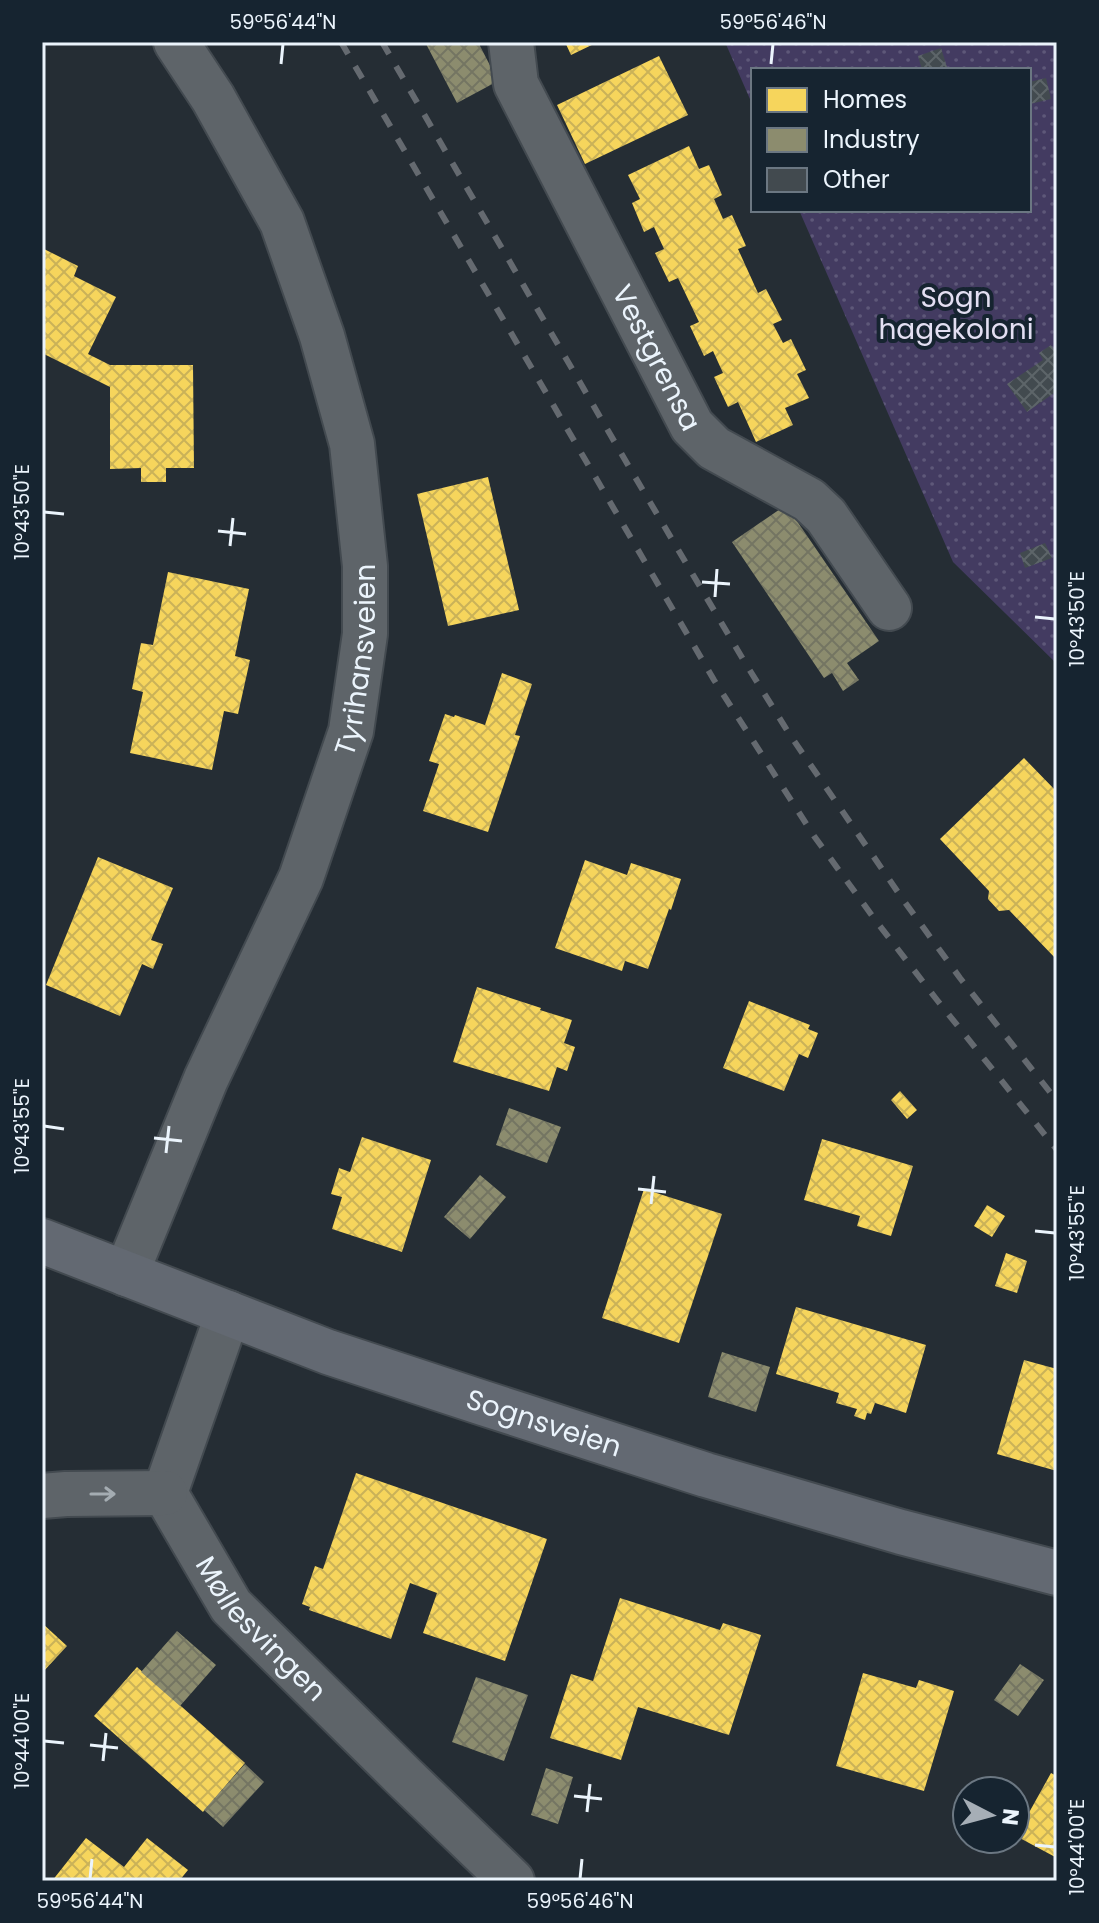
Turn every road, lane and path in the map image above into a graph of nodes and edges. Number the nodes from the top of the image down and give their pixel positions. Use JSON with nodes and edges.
{"nodes":[{"id":1,"x":176,"y":42,"type":"edge"},
{"id":2,"x":511,"y":42,"type":"edge"},
{"id":3,"x":889,"y":608,"type":"dead end"},
{"id":4,"x":42,"y":1241,"type":"edge"},
{"id":5,"x":126,"y":1274,"type":"junction"},
{"id":6,"x":228,"y":1313,"type":"junction"},
{"id":7,"x":165,"y":1493,"type":"junction"},
{"id":8,"x":42,"y":1496,"type":"edge"},
{"id":9,"x":1057,"y":1573,"type":"edge"},
{"id":10,"x":512,"y":1881,"type":"edge"}],
"edges":[{"from":1,"to":5,"type":"street","name":"Tyrihansveien"},
{"from":2,"to":3,"type":"street","name":"Vestgrensa"},
{"from":4,"to":5,"type":"main road","name":"Sognsveien"},
{"from":5,"to":6,"type":"main road","name":"Sognsveien"},
{"from":6,"to":7,"type":"street"},
{"from":6,"to":9,"type":"main road","name":"Sognsveien"},
{"from":8,"to":7,"type":"street","one_way":true},
{"from":7,"to":10,"type":"street","name":"Møllesvingen"}]}
